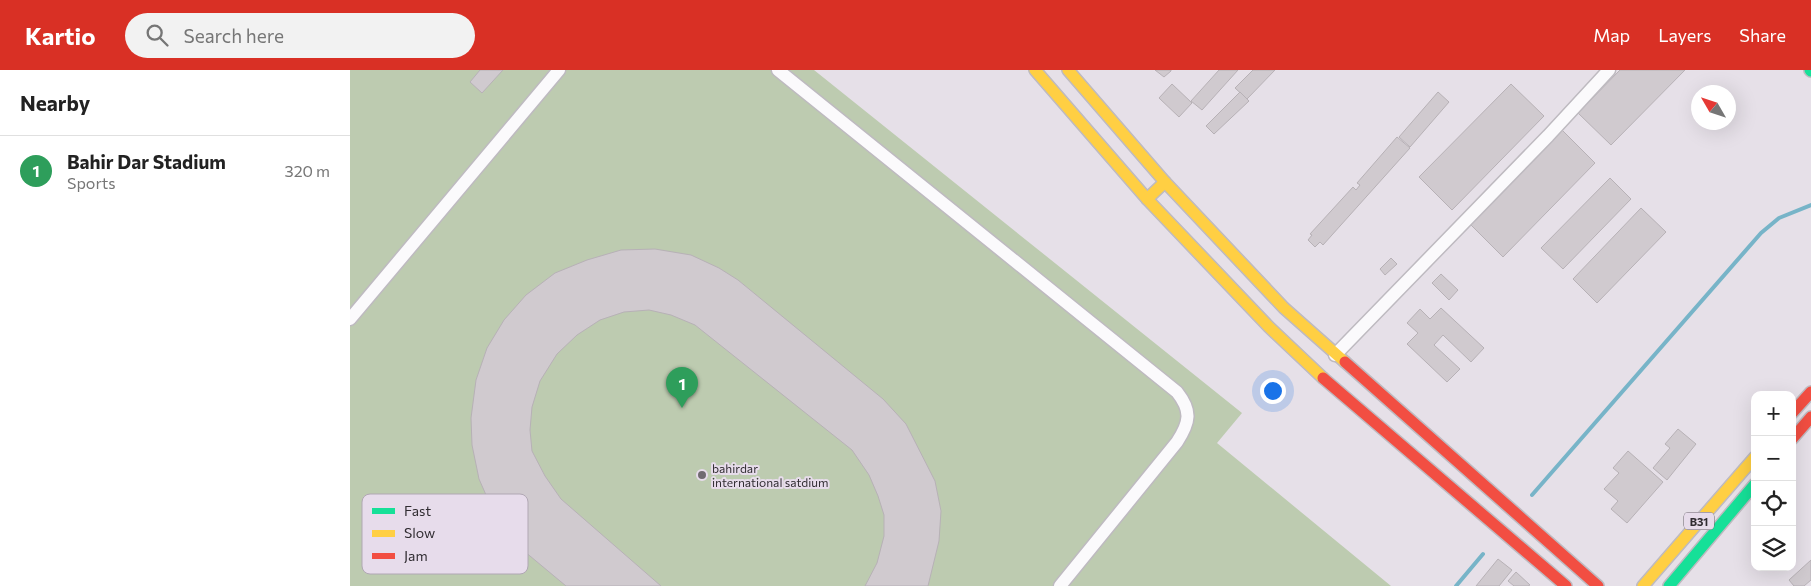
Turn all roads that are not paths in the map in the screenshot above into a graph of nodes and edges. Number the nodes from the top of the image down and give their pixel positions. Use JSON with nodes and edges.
{"nodes":[{"id":1,"x":559,"y":70,"type":"edge"},
{"id":2,"x":778,"y":70,"type":"edge"},
{"id":3,"x":1035,"y":70,"type":"edge"},
{"id":4,"x":1068,"y":70,"type":"edge"},
{"id":5,"x":1609,"y":70,"type":"edge"},
{"id":6,"x":1165,"y":182,"type":"junction"},
{"id":7,"x":1147,"y":199,"type":"junction"},
{"id":8,"x":350,"y":319,"type":"edge"},
{"id":9,"x":1335,"y":355,"type":"junction"},
{"id":10,"x":1811,"y":392,"type":"edge"},
{"id":11,"x":1796,"y":409,"type":"edge"},
{"id":12,"x":1811,"y":417,"type":"edge"},
{"id":13,"x":1795,"y":436,"type":"edge"},
{"id":14,"x":1751,"y":462,"type":"edge"},
{"id":15,"x":1751,"y":489,"type":"edge"},
{"id":16,"x":1060,"y":586,"type":"edge"},
{"id":17,"x":1566,"y":586,"type":"edge"},
{"id":18,"x":1598,"y":586,"type":"edge"},
{"id":19,"x":1643,"y":586,"type":"edge"},
{"id":20,"x":1669,"y":586,"type":"edge"}],
"edges":[{"from":1,"to":8,"type":"street"},
{"from":2,"to":16,"type":"street"},
{"from":3,"to":7,"type":"street"},
{"from":4,"to":6,"type":"street"},
{"from":5,"to":9,"type":"street"},
{"from":6,"to":7,"type":"street"},
{"from":6,"to":9,"type":"street"},
{"from":7,"to":17,"type":"street"},
{"from":9,"to":18,"type":"street"},
{"from":10,"to":11,"type":"street"},
{"from":12,"to":13,"type":"street"},
{"from":14,"to":19,"type":"street","number":"B31"},
{"from":15,"to":20,"type":"street","number":"B31"}]}
